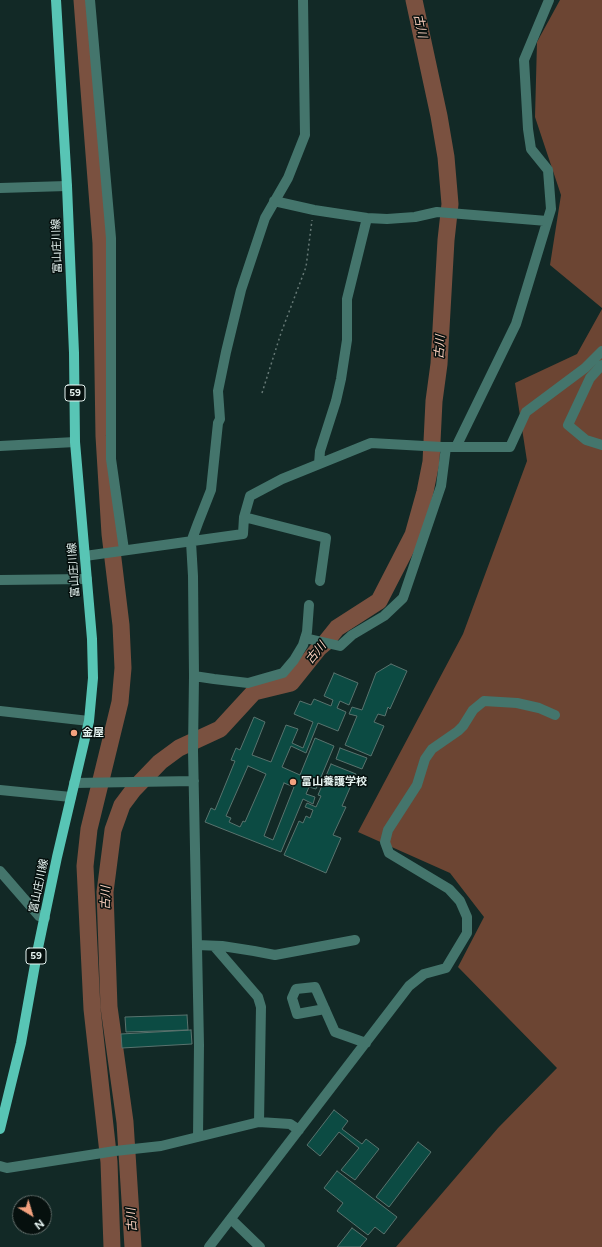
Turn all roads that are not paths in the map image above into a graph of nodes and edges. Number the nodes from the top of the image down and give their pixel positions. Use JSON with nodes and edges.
{"nodes":[{"id":1,"x":56,"y":0,"type":"edge"},
{"id":2,"x":90,"y":0,"type":"edge"},
{"id":3,"x":303,"y":0,"type":"edge"},
{"id":4,"x":550,"y":0,"type":"edge"},
{"id":5,"x":67,"y":186,"type":"junction"},
{"id":6,"x":0,"y":188,"type":"edge"},
{"id":7,"x":274,"y":201,"type":"junction"},
{"id":8,"x":367,"y":218,"type":"junction"},
{"id":9,"x":547,"y":221,"type":"junction"},
{"id":10,"x":602,"y":351,"type":"edge"},
{"id":11,"x":602,"y":365,"type":"edge"},
{"id":12,"x":75,"y":442,"type":"junction"},
{"id":13,"x":0,"y":446,"type":"edge"},
{"id":14,"x":602,"y":446,"type":"edge"},
{"id":15,"x":448,"y":447,"type":"junction"},
{"id":16,"x":319,"y":464,"type":"junction"},
{"id":17,"x":244,"y":517,"type":"junction"},
{"id":18,"x":191,"y":542,"type":"junction"},
{"id":19,"x":122,"y":551,"type":"junction"},
{"id":20,"x":85,"y":556,"type":"junction"},
{"id":21,"x":87,"y":579,"type":"junction"},
{"id":22,"x":0,"y":580,"type":"edge"},
{"id":23,"x":320,"y":581,"type":"dead end"},
{"id":24,"x":309,"y":605,"type":"dead end"},
{"id":25,"x":309,"y":639,"type":"junction"},
{"id":26,"x":194,"y":676,"type":"junction"},
{"id":27,"x":0,"y":711,"type":"edge"},
{"id":28,"x":555,"y":715,"type":"dead end"},
{"id":29,"x":89,"y":721,"type":"junction"},
{"id":30,"x":194,"y":781,"type":"junction"},
{"id":31,"x":74,"y":783,"type":"junction"},
{"id":32,"x":0,"y":790,"type":"edge"},
{"id":33,"x":71,"y":797,"type":"junction"},
{"id":34,"x":0,"y":871,"type":"edge"},
{"id":35,"x":45,"y":918,"type":"junction"},
{"id":36,"x":355,"y":940,"type":"dead end"},
{"id":37,"x":197,"y":945,"type":"junction"},
{"id":38,"x":214,"y":946,"type":"junction"},
{"id":39,"x":325,"y":1009,"type":"dead end"},
{"id":40,"x":366,"y":1043,"type":"junction"},
{"id":41,"x":259,"y":1122,"type":"junction"},
{"id":42,"x":0,"y":1129,"type":"edge"},
{"id":43,"x":299,"y":1130,"type":"junction"},
{"id":44,"x":198,"y":1137,"type":"junction"},
{"id":45,"x":0,"y":1166,"type":"edge"},
{"id":46,"x":231,"y":1219,"type":"junction"},
{"id":47,"x":209,"y":1247,"type":"edge"},
{"id":48,"x":260,"y":1247,"type":"edge"}],
"edges":[{"from":1,"to":5,"type":"main road","name":"富山庄川線","number":"59"},
{"from":2,"to":19,"type":"street"},
{"from":3,"to":7,"type":"street"},
{"from":4,"to":9,"type":"street"},
{"from":5,"to":6,"type":"street"},
{"from":5,"to":12,"type":"main road","name":"富山庄川線","number":"59"},
{"from":7,"to":8,"type":"street"},
{"from":7,"to":18,"type":"street"},
{"from":8,"to":9,"type":"street"},
{"from":8,"to":16,"type":"street"},
{"from":9,"to":15,"type":"street"},
{"from":10,"to":15,"type":"street"},
{"from":11,"to":14,"type":"street"},
{"from":12,"to":13,"type":"street"},
{"from":12,"to":20,"type":"main road","name":"富山庄川線","number":"59"},
{"from":15,"to":16,"type":"street"},
{"from":15,"to":25,"type":"street"},
{"from":16,"to":17,"type":"street"},
{"from":17,"to":18,"type":"street"},
{"from":17,"to":23,"type":"street"},
{"from":18,"to":19,"type":"street"},
{"from":18,"to":26,"type":"street"},
{"from":19,"to":20,"type":"street"},
{"from":20,"to":21,"type":"main road","name":"富山庄川線","number":"59"},
{"from":21,"to":22,"type":"street"},
{"from":21,"to":29,"type":"main road","name":"富山庄川線","number":"59"},
{"from":24,"to":25,"type":"street"},
{"from":25,"to":26,"type":"street"},
{"from":26,"to":30,"type":"street"},
{"from":27,"to":29,"type":"street"},
{"from":28,"to":40,"type":"street"},
{"from":29,"to":31,"type":"main road","name":"富山庄川線","number":"59"},
{"from":30,"to":31,"type":"street"},
{"from":30,"to":37,"type":"street"},
{"from":31,"to":33,"type":"main road","name":"富山庄川線","number":"59"},
{"from":32,"to":33,"type":"street"},
{"from":33,"to":35,"type":"main road","name":"富山庄川線","number":"59"},
{"from":34,"to":35,"type":"street"},
{"from":35,"to":42,"type":"main road","name":"富山庄川線","number":"59"},
{"from":36,"to":38,"type":"street"},
{"from":37,"to":38,"type":"street"},
{"from":37,"to":44,"type":"street"},
{"from":38,"to":41,"type":"street"},
{"from":39,"to":40,"type":"street"},
{"from":40,"to":43,"type":"street"},
{"from":41,"to":43,"type":"street"},
{"from":41,"to":44,"type":"street"},
{"from":43,"to":46,"type":"street"},
{"from":44,"to":45,"type":"street"},
{"from":46,"to":47,"type":"street"},
{"from":46,"to":48,"type":"street"}]}
